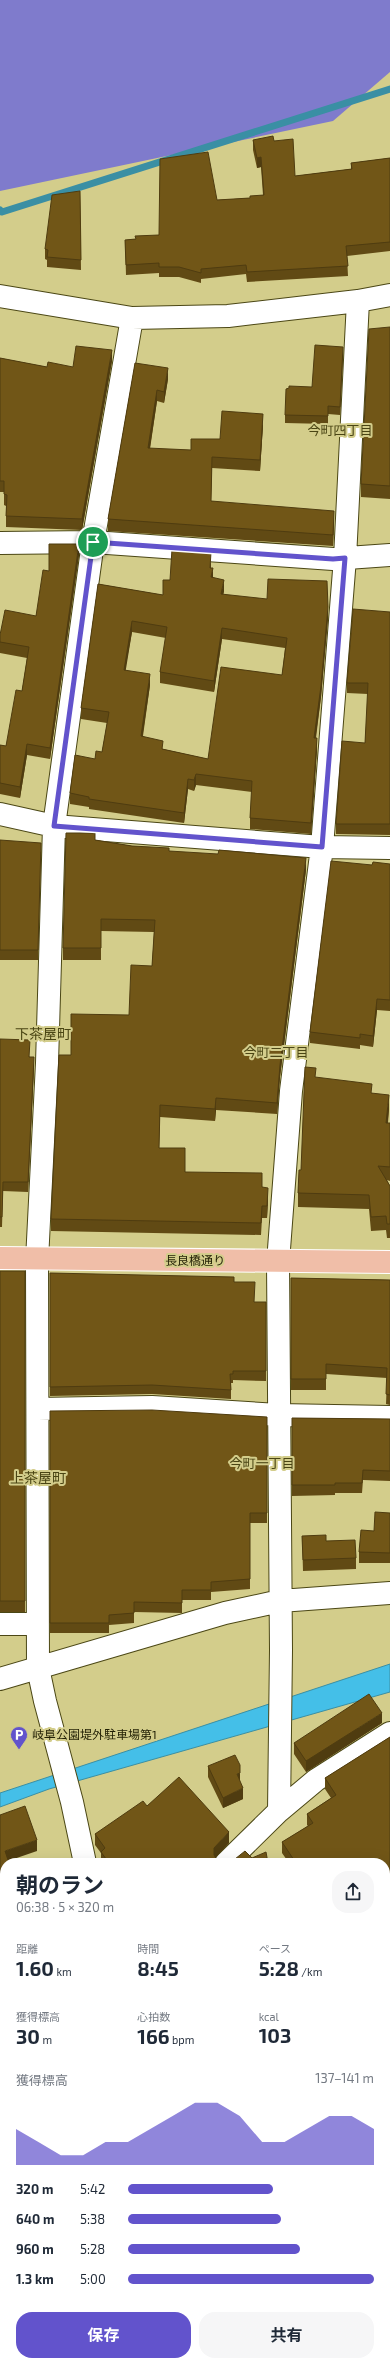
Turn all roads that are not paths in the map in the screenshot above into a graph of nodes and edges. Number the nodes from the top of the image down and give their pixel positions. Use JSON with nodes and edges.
{"nodes":[{"id":1,"x":390,"y":295,"type":"edge"},
{"id":2,"x":0,"y":296,"type":"edge"},
{"id":3,"x":358,"y":301,"type":"junction"},
{"id":4,"x":132,"y":318,"type":"junction"},
{"id":5,"x":93,"y":542,"type":"junction"},
{"id":6,"x":0,"y":543,"type":"edge"},
{"id":7,"x":390,"y":555,"type":"edge"},
{"id":8,"x":345,"y":558,"type":"junction"},
{"id":9,"x":0,"y":814,"type":"edge"},
{"id":10,"x":54,"y":826,"type":"junction"},
{"id":11,"x":322,"y":847,"type":"junction"},
{"id":12,"x":390,"y":848,"type":"edge"},
{"id":13,"x":0,"y":1258,"type":"edge"},
{"id":14,"x":38,"y":1260,"type":"junction"},
{"id":15,"x":278,"y":1262,"type":"junction"},
{"id":16,"x":390,"y":1262,"type":"edge"},
{"id":17,"x":38,"y":1409,"type":"junction"},
{"id":18,"x":278,"y":1415,"type":"junction"},
{"id":19,"x":390,"y":1417,"type":"edge"},
{"id":20,"x":390,"y":1593,"type":"edge"},
{"id":21,"x":280,"y":1601,"type":"junction"},
{"id":22,"x":0,"y":1624,"type":"edge"},
{"id":23,"x":36,"y":1624,"type":"junction"},
{"id":24,"x":38,"y":1668,"type":"junction"},
{"id":25,"x":0,"y":1679,"type":"edge"},
{"id":26,"x":390,"y":1733,"type":"edge"},
{"id":27,"x":279,"y":1811,"type":"junction"},
{"id":28,"x":84,"y":1858,"type":"edge"},
{"id":29,"x":231,"y":1858,"type":"edge"}],
"edges":[{"from":1,"to":3,"type":"street"},
{"from":2,"to":4,"type":"street"},
{"from":3,"to":4,"type":"street"},
{"from":3,"to":8,"type":"street"},
{"from":4,"to":5,"type":"street"},
{"from":5,"to":6,"type":"street"},
{"from":5,"to":8,"type":"street"},
{"from":5,"to":10,"type":"street"},
{"from":7,"to":8,"type":"street"},
{"from":8,"to":11,"type":"street"},
{"from":9,"to":10,"type":"street"},
{"from":10,"to":11,"type":"street"},
{"from":10,"to":14,"type":"street"},
{"from":11,"to":12,"type":"street"},
{"from":11,"to":15,"type":"street"},
{"from":13,"to":14,"type":"highway","name":"長良橋通り"},
{"from":14,"to":15,"type":"highway","name":"長良橋通り"},
{"from":14,"to":17,"type":"street"},
{"from":15,"to":16,"type":"highway","name":"長良橋通り"},
{"from":15,"to":18,"type":"street"},
{"from":17,"to":18,"type":"street"},
{"from":17,"to":23,"type":"street"},
{"from":18,"to":19,"type":"street"},
{"from":18,"to":21,"type":"street"},
{"from":20,"to":21,"type":"street"},
{"from":21,"to":24,"type":"street"},
{"from":21,"to":27,"type":"street"},
{"from":22,"to":23,"type":"street"},
{"from":23,"to":24,"type":"street"},
{"from":24,"to":25,"type":"street"},
{"from":24,"to":28,"type":"street"},
{"from":26,"to":27,"type":"street"},
{"from":27,"to":29,"type":"street"}]}
